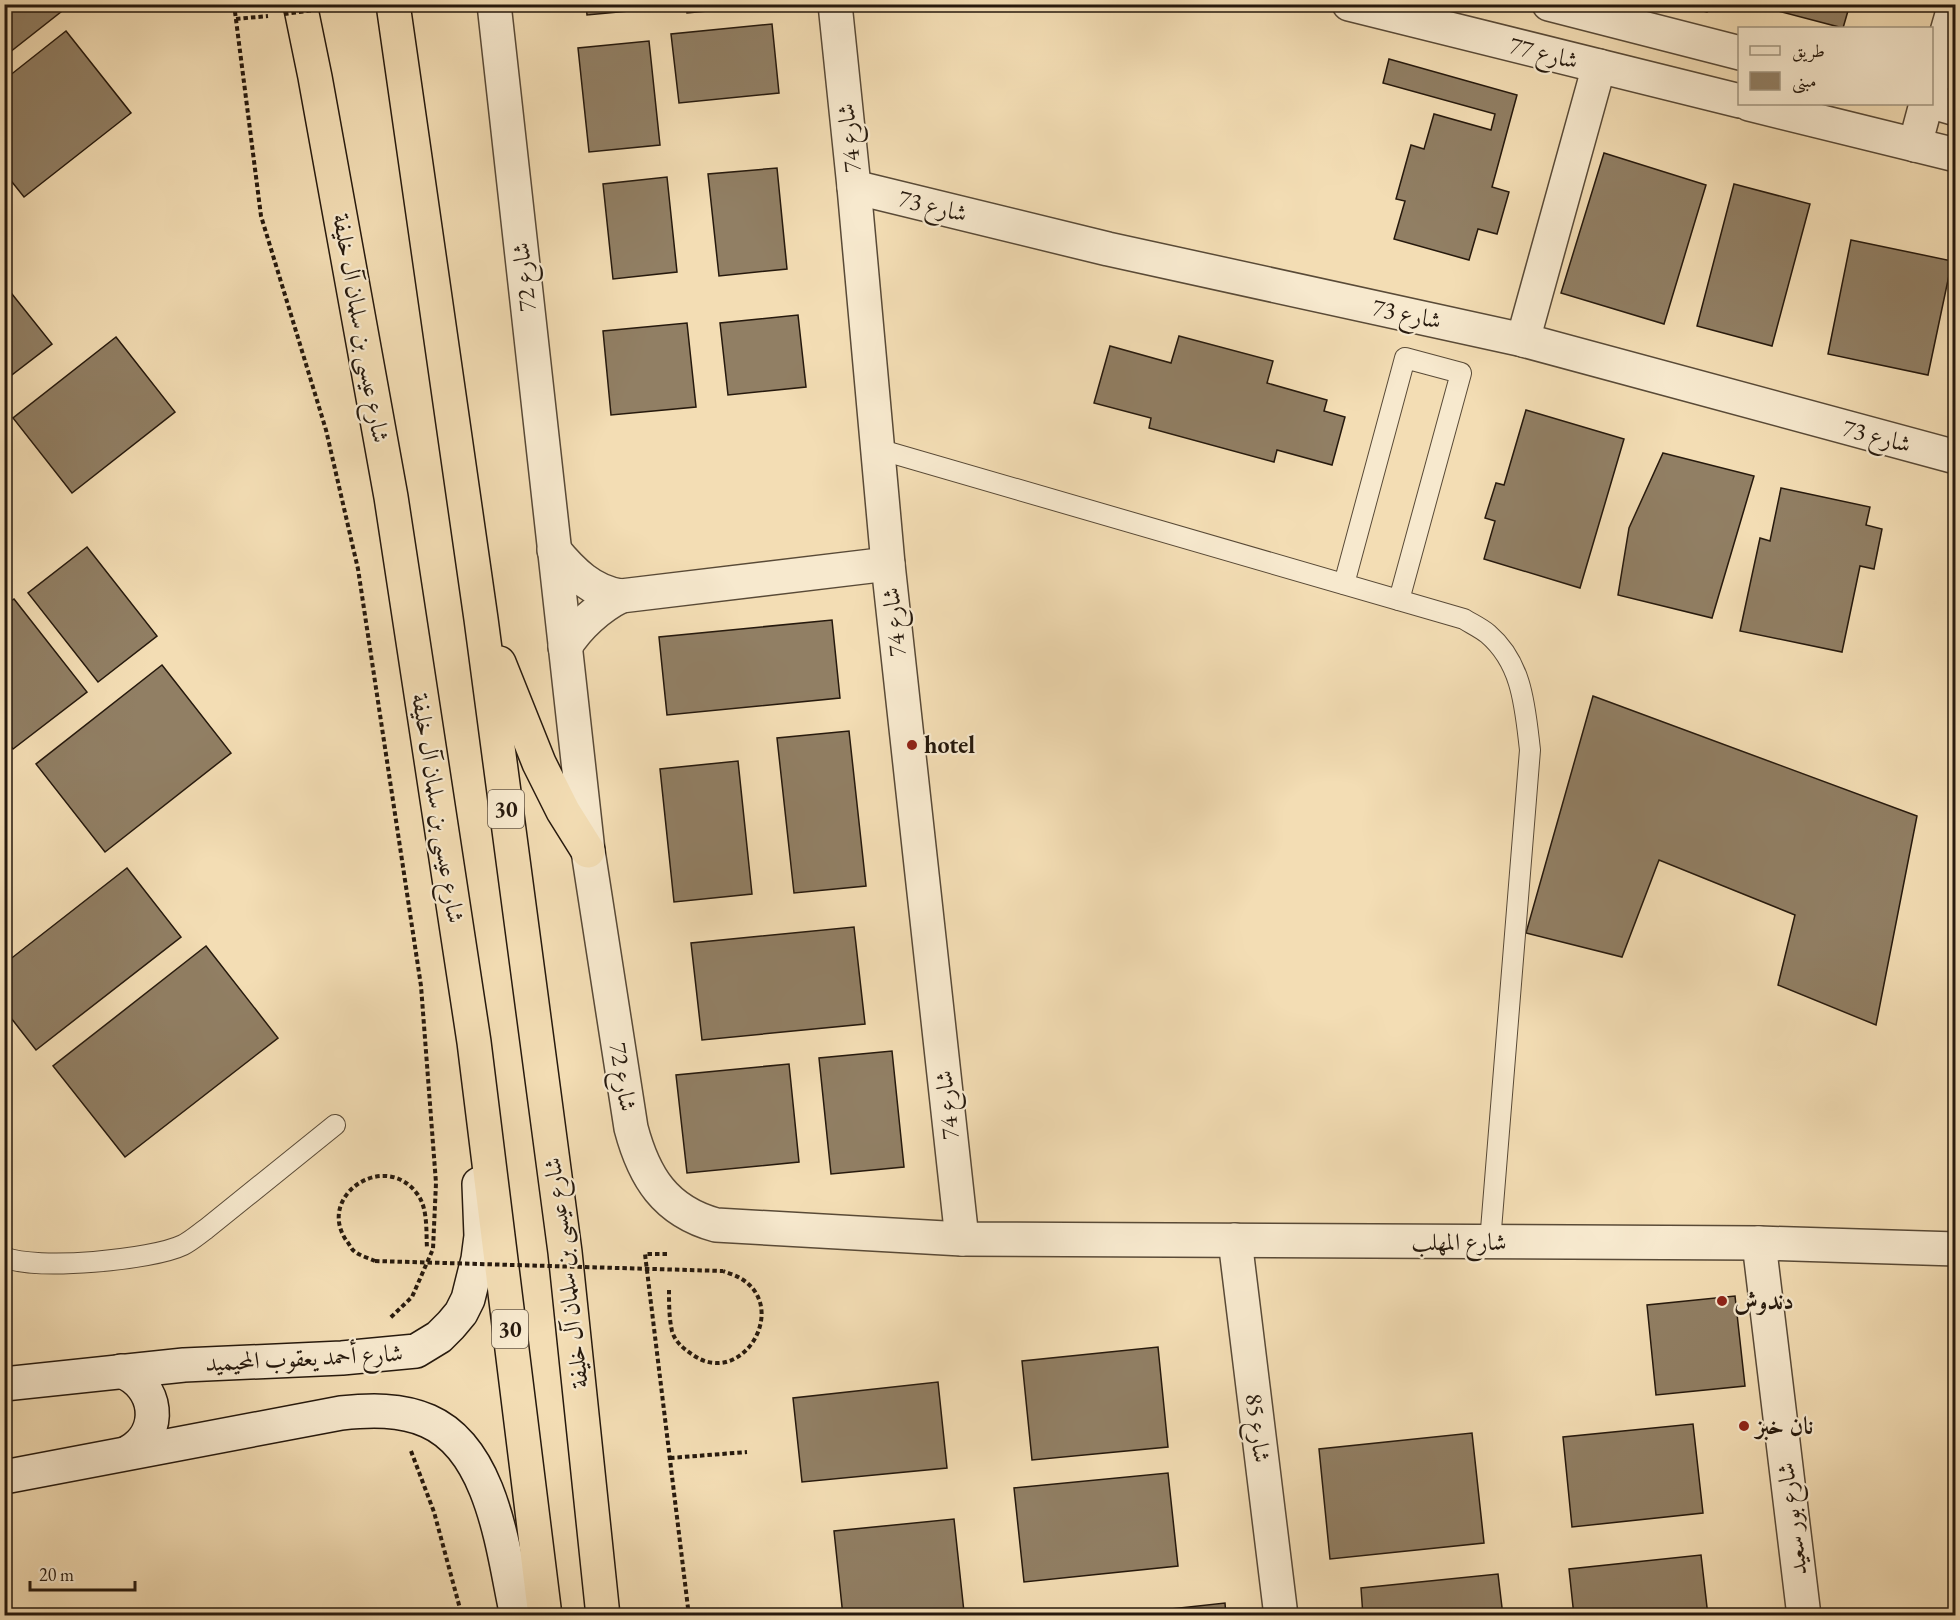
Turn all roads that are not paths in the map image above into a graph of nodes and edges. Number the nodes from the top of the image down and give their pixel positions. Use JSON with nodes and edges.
{"nodes":[{"id":1,"x":393,"y":4,"type":"edge"},
{"id":2,"x":494,"y":4,"type":"edge"},
{"id":3,"x":835,"y":4,"type":"edge"},
{"id":4,"x":1349,"y":4,"type":"edge"},
{"id":5,"x":1549,"y":4,"type":"edge"},
{"id":6,"x":1955,"y":4,"type":"edge"},
{"id":7,"x":292,"y":9,"type":"edge"},
{"id":8,"x":1738,"y":52,"type":"edge"},
{"id":9,"x":1599,"y":66,"type":"junction"},
{"id":10,"x":1933,"y":81,"type":"edge"},
{"id":11,"x":1738,"y":101,"type":"edge"},
{"id":12,"x":1933,"y":102,"type":"edge"},
{"id":13,"x":1753,"y":105,"type":"edge"},
{"id":14,"x":1926,"y":105,"type":"edge"},
{"id":15,"x":1956,"y":109,"type":"edge"},
{"id":16,"x":1915,"y":145,"type":"junction"},
{"id":17,"x":1956,"y":155,"type":"edge"},
{"id":18,"x":854,"y":187,"type":"junction"},
{"id":19,"x":1522,"y":340,"type":"junction"},
{"id":20,"x":878,"y":449,"type":"junction"},
{"id":21,"x":1956,"y":458,"type":"edge"},
{"id":22,"x":554,"y":550,"type":"junction"},
{"id":23,"x":888,"y":564,"type":"junction"},
{"id":24,"x":1344,"y":584,"type":"junction"},
{"id":25,"x":621,"y":596,"type":"junction"},
{"id":26,"x":1399,"y":600,"type":"junction"},
{"id":27,"x":481,"y":619,"type":"junction"},
{"id":28,"x":565,"y":647,"type":"junction"},
{"id":29,"x":588,"y":851,"type":"junction"},
{"id":30,"x":474,"y":1042,"type":"junction"},
{"id":31,"x":335,"y":1125,"type":"dead end"},
{"id":32,"x":962,"y":1239,"type":"junction"},
{"id":33,"x":1235,"y":1240,"type":"junction"},
{"id":34,"x":1490,"y":1242,"type":"junction"},
{"id":35,"x":1759,"y":1243,"type":"junction"},
{"id":36,"x":1956,"y":1249,"type":"edge"},
{"id":37,"x":4,"y":1257,"type":"edge"},
{"id":38,"x":121,"y":1371,"type":"junction"},
{"id":39,"x":4,"y":1384,"type":"edge"},
{"id":40,"x":129,"y":1452,"type":"junction"},
{"id":41,"x":4,"y":1477,"type":"edge"},
{"id":42,"x":517,"y":1616,"type":"edge"},
{"id":43,"x":545,"y":1616,"type":"edge"},
{"id":44,"x":603,"y":1616,"type":"edge"},
{"id":45,"x":1281,"y":1616,"type":"edge"},
{"id":46,"x":1804,"y":1616,"type":"edge"}],
"edges":[{"from":1,"to":27,"type":"highway","name":"شارع عيسى بن سلمان آل خليفة","number":"30"},
{"from":2,"to":22,"type":"street","name":"شارع 72"},
{"from":3,"to":18,"type":"street","name":"شارع 74"},
{"from":4,"to":9,"type":"street","name":"شارع 77"},
{"from":5,"to":8,"type":"street","name":"شارع 77"},
{"from":6,"to":10,"type":"street"},
{"from":7,"to":30,"type":"highway","name":"شارع عيسى بن سلمان آل خليفة","number":"30"},
{"from":9,"to":11,"type":"street","name":"شارع 77"},
{"from":9,"to":19,"type":"street"},
{"from":12,"to":15,"type":"street"},
{"from":13,"to":16,"type":"street"},
{"from":14,"to":16,"type":"street"},
{"from":16,"to":17,"type":"street"},
{"from":18,"to":19,"type":"street","name":"شارع 73"},
{"from":18,"to":20,"type":"street","name":"شارع 74"},
{"from":19,"to":21,"type":"street","name":"شارع 73"},
{"from":20,"to":23,"type":"street","name":"شارع 74"},
{"from":20,"to":24,"type":"lane"},
{"from":22,"to":25,"type":"street"},
{"from":22,"to":28,"type":"street","name":"شارع 72"},
{"from":23,"to":25,"type":"street"},
{"from":23,"to":32,"type":"street","name":"شارع 74"},
{"from":24,"to":26,"type":"lane"},
{"from":24,"to":26,"type":"lane"},
{"from":25,"to":28,"type":"street"},
{"from":26,"to":34,"type":"lane"},
{"from":27,"to":29,"type":"highway"},
{"from":27,"to":44,"type":"highway","name":"شارع عيسى بن سلمان آل خليفة","number":"30"},
{"from":28,"to":29,"type":"street","name":"شارع 72"},
{"from":29,"to":32,"type":"street","name":"شارع 72"},
{"from":30,"to":38,"type":"street","name":"شارع أحمد يعقوب المحيميد"},
{"from":30,"to":43,"type":"highway","name":"شارع عيسى بن سلمان آل خليفة","number":"30"},
{"from":31,"to":37,"type":"lane"},
{"from":32,"to":33,"type":"street","name":"شارع المهلب"},
{"from":33,"to":34,"type":"street","name":"شارع المهلب"},
{"from":33,"to":45,"type":"street","name":"شارع 85"},
{"from":34,"to":35,"type":"street","name":"شارع المهلب"},
{"from":35,"to":36,"type":"street","name":"شارع المهلب"},
{"from":35,"to":46,"type":"street","name":"شارع بور سعيد"},
{"from":38,"to":39,"type":"street","name":"شارع أحمد يعقوب المحيميد"},
{"from":38,"to":40,"type":"street"},
{"from":40,"to":41,"type":"street"},
{"from":40,"to":42,"type":"street"}]}
